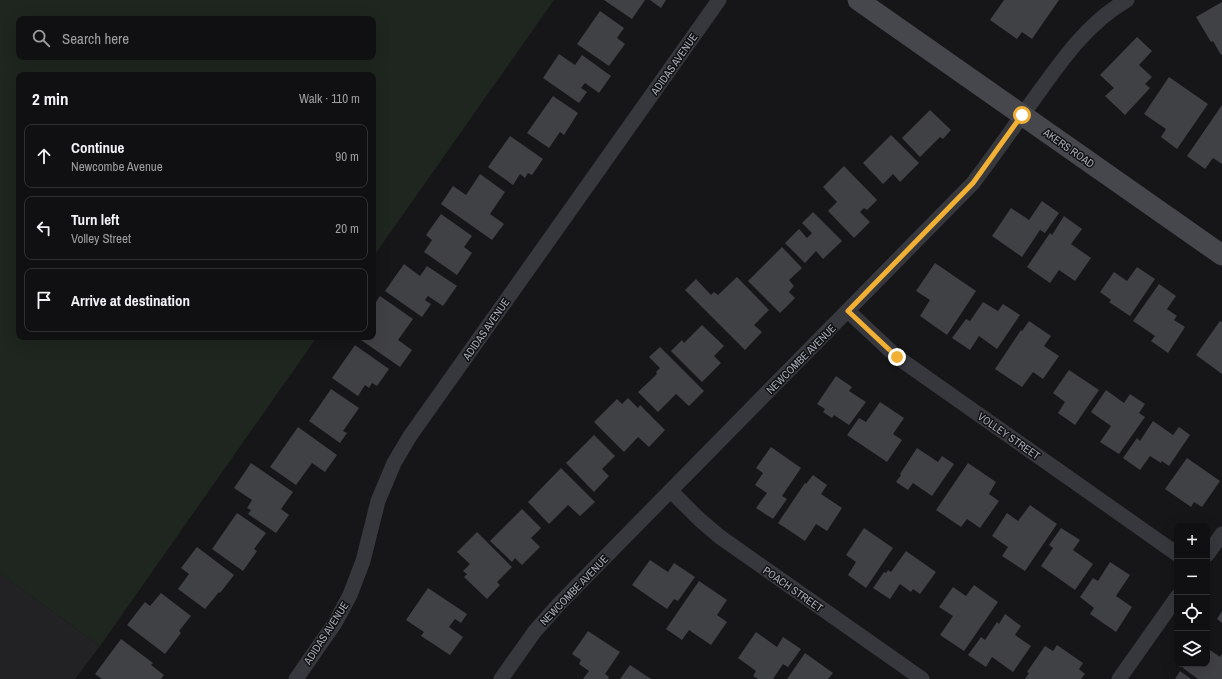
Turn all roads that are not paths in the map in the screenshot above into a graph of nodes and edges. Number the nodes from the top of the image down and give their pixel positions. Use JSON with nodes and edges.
{"nodes":[{"id":1,"x":719,"y":0,"type":"edge"},
{"id":2,"x":858,"y":0,"type":"edge"},
{"id":3,"x":1127,"y":0,"type":"edge"},
{"id":4,"x":1022,"y":115,"type":"junction"},
{"id":5,"x":1222,"y":255,"type":"edge"},
{"id":6,"x":848,"y":311,"type":"junction"},
{"id":7,"x":671,"y":491,"type":"junction"},
{"id":8,"x":1222,"y":534,"type":"edge"},
{"id":9,"x":1210,"y":551,"type":"edge"},
{"id":10,"x":1174,"y":552,"type":"edge"},
{"id":11,"x":1174,"y":602,"type":"edge"},
{"id":12,"x":296,"y":679,"type":"edge"},
{"id":13,"x":501,"y":679,"type":"edge"},
{"id":14,"x":922,"y":679,"type":"edge"},
{"id":15,"x":1119,"y":679,"type":"edge"}],
"edges":[{"from":1,"to":12,"type":"street","name":"ADIDAS AVENUE"},
{"from":2,"to":4,"type":"street","name":"AKERS ROAD"},
{"from":3,"to":4,"type":"street","name":"NEWCOMBE AVENUE"},
{"from":4,"to":5,"type":"street","name":"AKERS ROAD"},
{"from":4,"to":6,"type":"street","name":"NEWCOMBE AVENUE"},
{"from":6,"to":7,"type":"street","name":"NEWCOMBE AVENUE"},
{"from":6,"to":10,"type":"street","name":"VOLLEY STREET"},
{"from":7,"to":13,"type":"street","name":"NEWCOMBE AVENUE"},
{"from":7,"to":14,"type":"street","name":"POACH STREET"},
{"from":8,"to":9,"type":"street"},
{"from":11,"to":15,"type":"street"}]}
